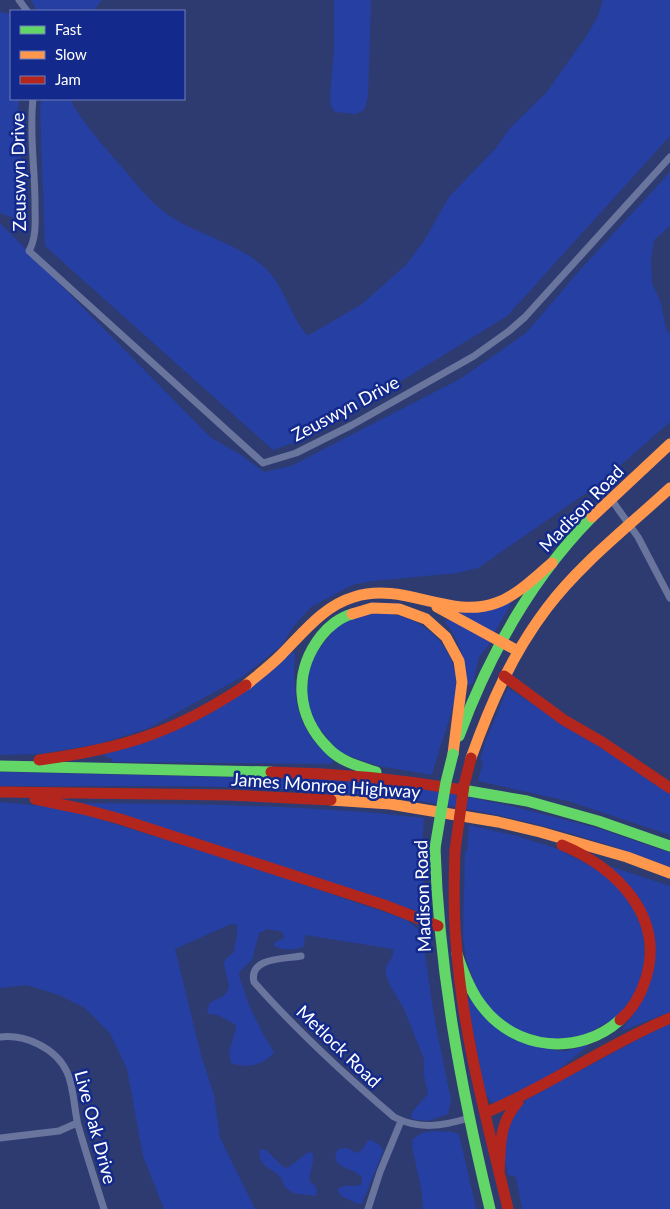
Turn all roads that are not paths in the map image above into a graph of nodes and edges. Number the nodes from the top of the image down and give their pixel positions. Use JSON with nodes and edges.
{"nodes":[{"id":1,"x":33,"y":100,"type":"edge"},
{"id":2,"x":670,"y":157,"type":"edge"},
{"id":3,"x":670,"y":444,"type":"edge"},
{"id":4,"x":670,"y":488,"type":"edge"},
{"id":5,"x":611,"y":499,"type":"junction"},
{"id":6,"x":630,"y":525,"type":"junction"},
{"id":7,"x":552,"y":564,"type":"junction"},
{"id":8,"x":418,"y":598,"type":"junction"},
{"id":9,"x":670,"y":598,"type":"edge"},
{"id":10,"x":500,"y":642,"type":"junction"},
{"id":11,"x":518,"y":651,"type":"junction"},
{"id":12,"x":504,"y":676,"type":"junction"},
{"id":13,"x":453,"y":754,"type":"junction"},
{"id":14,"x":0,"y":765,"type":"edge"},
{"id":15,"x":400,"y":780,"type":"junction"},
{"id":16,"x":670,"y":788,"type":"edge"},
{"id":17,"x":0,"y":794,"type":"edge"},
{"id":18,"x":498,"y":822,"type":"junction"},
{"id":19,"x":670,"y":846,"type":"edge"},
{"id":20,"x":670,"y":873,"type":"edge"},
{"id":21,"x":438,"y":926,"type":"junction"},
{"id":22,"x":457,"y":954,"type":"junction"},
{"id":23,"x":301,"y":956,"type":"dead end"},
{"id":24,"x":670,"y":1018,"type":"edge"},
{"id":25,"x":0,"y":1037,"type":"edge"},
{"id":26,"x":522,"y":1098,"type":"junction"},
{"id":27,"x":485,"y":1114,"type":"junction"},
{"id":28,"x":469,"y":1118,"type":"junction"},
{"id":29,"x":401,"y":1121,"type":"junction"},
{"id":30,"x":77,"y":1123,"type":"junction"},
{"id":31,"x":0,"y":1138,"type":"edge"},
{"id":32,"x":499,"y":1173,"type":"junction"},
{"id":33,"x":104,"y":1209,"type":"edge"},
{"id":34,"x":368,"y":1209,"type":"edge"},
{"id":35,"x":490,"y":1209,"type":"edge"},
{"id":36,"x":508,"y":1209,"type":"edge"}],
"edges":[{"from":1,"to":2,"type":"street","name":"Zeuswyn Drive"},
{"from":3,"to":5,"type":"main road","name":"Madison Road"},
{"from":4,"to":6,"type":"main road","name":"Madison Road"},
{"from":5,"to":6,"type":"street"},
{"from":5,"to":7,"type":"main road","name":"Madison Road"},
{"from":6,"to":9,"type":"street"},
{"from":6,"to":11,"type":"main road","name":"Madison Road"},
{"from":7,"to":8,"type":"main road"},
{"from":7,"to":10,"type":"main road","name":"Madison Road"},
{"from":8,"to":10,"type":"main road"},
{"from":8,"to":14,"type":"main road"},
{"from":10,"to":11,"type":"main road"},
{"from":10,"to":13,"type":"main road","name":"Madison Road"},
{"from":11,"to":12,"type":"main road","name":"Madison Road"},
{"from":12,"to":16,"type":"main road"},
{"from":12,"to":22,"type":"main road","name":"Madison Road","bridge":true},
{"from":13,"to":15,"type":"main road"},
{"from":13,"to":21,"type":"main road","name":"Madison Road","bridge":true},
{"from":14,"to":15,"type":"main road","name":"James Monroe Highway"},
{"from":15,"to":19,"type":"main road","name":"James Monroe Highway"},
{"from":17,"to":18,"type":"main road","name":"James Monroe Highway"},
{"from":17,"to":21,"type":"main road"},
{"from":18,"to":20,"type":"main road","name":"James Monroe Highway"},
{"from":18,"to":22,"type":"main road"},
{"from":21,"to":28,"type":"main road","name":"Madison Road"},
{"from":22,"to":27,"type":"main road","name":"Madison Road"},
{"from":23,"to":29,"type":"street","name":"Metlock Road"},
{"from":24,"to":26,"type":"main road"},
{"from":25,"to":30,"type":"street","name":"Live Oak Drive"},
{"from":26,"to":27,"type":"main road"},
{"from":26,"to":32,"type":"main road"},
{"from":27,"to":28,"type":"main road"},
{"from":27,"to":32,"type":"main road","name":"Madison Road"},
{"from":28,"to":29,"type":"street","name":"Metlock Road"},
{"from":28,"to":35,"type":"main road","name":"Madison Road"},
{"from":29,"to":34,"type":"street"},
{"from":30,"to":31,"type":"street"},
{"from":30,"to":33,"type":"street","name":"Live Oak Drive"},
{"from":32,"to":36,"type":"main road","name":"Madison Road"}]}
